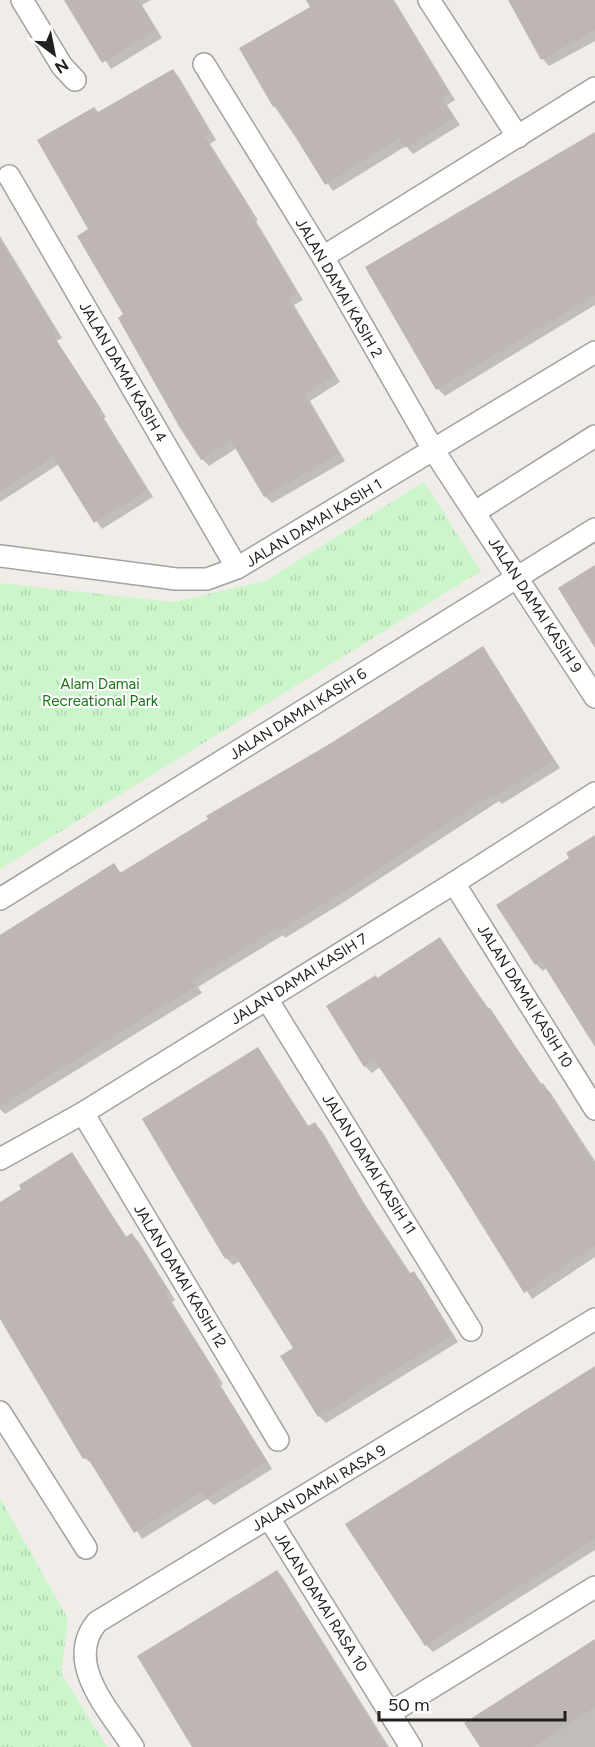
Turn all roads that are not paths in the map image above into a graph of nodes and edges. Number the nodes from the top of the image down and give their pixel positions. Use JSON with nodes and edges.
{"nodes":[{"id":1,"x":22,"y":0,"type":"edge"},
{"id":2,"x":429,"y":0,"type":"edge"},
{"id":3,"x":204,"y":64,"type":"dead end"},
{"id":4,"x":75,"y":80,"type":"dead end"},
{"id":5,"x":595,"y":88,"type":"edge"},
{"id":6,"x":518,"y":137,"type":"junction"},
{"id":7,"x":9,"y":176,"type":"dead end"},
{"id":8,"x":323,"y":257,"type":"junction"},
{"id":9,"x":595,"y":352,"type":"edge"},
{"id":10,"x":595,"y":436,"type":"edge"},
{"id":11,"x":434,"y":451,"type":"junction"},
{"id":12,"x":475,"y":512,"type":"junction"},
{"id":13,"x":595,"y":529,"type":"edge"},
{"id":14,"x":0,"y":556,"type":"edge"},
{"id":15,"x":237,"y":568,"type":"junction"},
{"id":16,"x":518,"y":577,"type":"junction"},
{"id":17,"x":595,"y":697,"type":"edge"},
{"id":18,"x":595,"y":793,"type":"edge"},
{"id":19,"x":454,"y":884,"type":"junction"},
{"id":20,"x":0,"y":900,"type":"edge"},
{"id":21,"x":267,"y":999,"type":"junction"},
{"id":22,"x":595,"y":1109,"type":"edge"},
{"id":23,"x":82,"y":1113,"type":"junction"},
{"id":24,"x":0,"y":1159,"type":"edge"},
{"id":25,"x":595,"y":1319,"type":"edge"},
{"id":26,"x":471,"y":1330,"type":"dead end"},
{"id":27,"x":0,"y":1412,"type":"edge"},
{"id":28,"x":278,"y":1440,"type":"dead end"},
{"id":29,"x":269,"y":1518,"type":"junction"},
{"id":30,"x":86,"y":1548,"type":"dead end"},
{"id":31,"x":595,"y":1587,"type":"edge"},
{"id":32,"x":390,"y":1713,"type":"junction"},
{"id":33,"x":133,"y":1747,"type":"edge"},
{"id":34,"x":411,"y":1747,"type":"edge"}],
"edges":[{"from":1,"to":4,"type":"street"},
{"from":2,"to":6,"type":"street"},
{"from":3,"to":8,"type":"street","name":"JALAN DAMAI KASIH 2"},
{"from":5,"to":6,"type":"street"},
{"from":6,"to":8,"type":"street"},
{"from":7,"to":15,"type":"street","name":"JALAN DAMAI KASIH 4"},
{"from":8,"to":11,"type":"street","name":"JALAN DAMAI KASIH 2"},
{"from":9,"to":11,"type":"street","name":"JALAN DAMAI KASIH 1"},
{"from":10,"to":12,"type":"street"},
{"from":11,"to":12,"type":"street","name":"JALAN DAMAI KASIH 2"},
{"from":11,"to":15,"type":"street","name":"JALAN DAMAI KASIH 1"},
{"from":12,"to":16,"type":"street","name":"JALAN DAMAI KASIH 9"},
{"from":13,"to":16,"type":"street","name":"JALAN DAMAI KASIH 6"},
{"from":14,"to":15,"type":"street","name":"JALAN DAMAI KASIH 1"},
{"from":16,"to":17,"type":"street","name":"JALAN DAMAI KASIH 9"},
{"from":16,"to":20,"type":"street","name":"JALAN DAMAI KASIH 6"},
{"from":18,"to":19,"type":"street","name":"JALAN DAMAI KASIH 7"},
{"from":19,"to":21,"type":"street","name":"JALAN DAMAI KASIH 7"},
{"from":19,"to":22,"type":"street","name":"JALAN DAMAI KASIH 10"},
{"from":21,"to":23,"type":"street","name":"JALAN DAMAI KASIH 7"},
{"from":21,"to":26,"type":"street","name":"JALAN DAMAI KASIH 11"},
{"from":23,"to":24,"type":"street","name":"JALAN DAMAI KASIH 7"},
{"from":23,"to":28,"type":"street","name":"JALAN DAMAI KASIH 12"},
{"from":25,"to":29,"type":"street","name":"JALAN DAMAI RASA 9"},
{"from":27,"to":30,"type":"street"},
{"from":29,"to":32,"type":"street","name":"JALAN DAMAI RASA 10"},
{"from":29,"to":33,"type":"street","name":"JALAN DAMAI RASA 9"},
{"from":31,"to":32,"type":"street"},
{"from":32,"to":34,"type":"street","name":"JALAN DAMAI RASA 10"}]}
